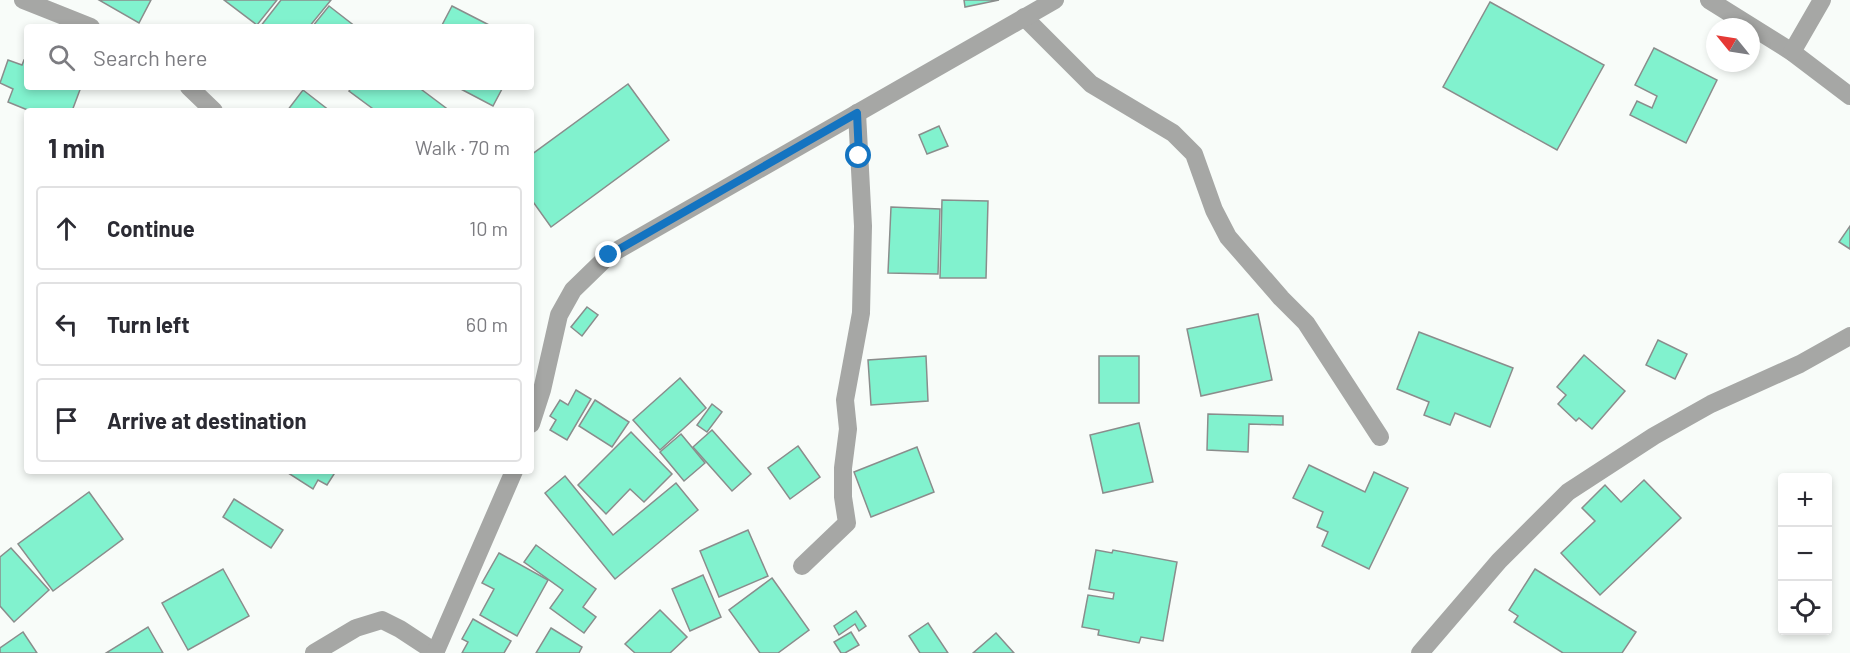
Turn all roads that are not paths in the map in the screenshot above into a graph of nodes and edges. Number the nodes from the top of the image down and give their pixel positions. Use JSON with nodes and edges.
{"nodes":[{"id":1,"x":23,"y":0,"type":"edge"},
{"id":2,"x":1055,"y":0,"type":"edge"},
{"id":3,"x":1709,"y":0,"type":"edge"},
{"id":4,"x":1821,"y":0,"type":"edge"},
{"id":5,"x":1024,"y":17,"type":"junction"},
{"id":6,"x":83,"y":24,"type":"edge"},
{"id":7,"x":1792,"y":52,"type":"junction"},
{"id":8,"x":192,"y":90,"type":"edge"},
{"id":9,"x":1850,"y":96,"type":"edge"},
{"id":10,"x":211,"y":108,"type":"edge"},
{"id":11,"x":857,"y":113,"type":"junction"},
{"id":12,"x":1850,"y":336,"type":"edge"},
{"id":13,"x":537,"y":386,"type":"edge"},
{"id":14,"x":534,"y":405,"type":"edge"},
{"id":15,"x":1380,"y":437,"type":"dead end"},
{"id":16,"x":513,"y":474,"type":"edge"},
{"id":17,"x":802,"y":566,"type":"dead end"},
{"id":18,"x":435,"y":652,"type":"edge"},
{"id":19,"x":314,"y":653,"type":"edge"},
{"id":20,"x":1420,"y":653,"type":"edge"}],
"edges":[{"from":1,"to":6,"type":"street"},
{"from":2,"to":5,"type":"street"},
{"from":3,"to":7,"type":"street"},
{"from":4,"to":7,"type":"street"},
{"from":5,"to":11,"type":"street"},
{"from":5,"to":15,"type":"street"},
{"from":7,"to":9,"type":"street"},
{"from":8,"to":10,"type":"street"},
{"from":11,"to":13,"type":"street"},
{"from":11,"to":17,"type":"street"},
{"from":12,"to":20,"type":"street"},
{"from":13,"to":14,"type":"street"},
{"from":16,"to":18,"type":"street"},
{"from":18,"to":19,"type":"street"}]}
